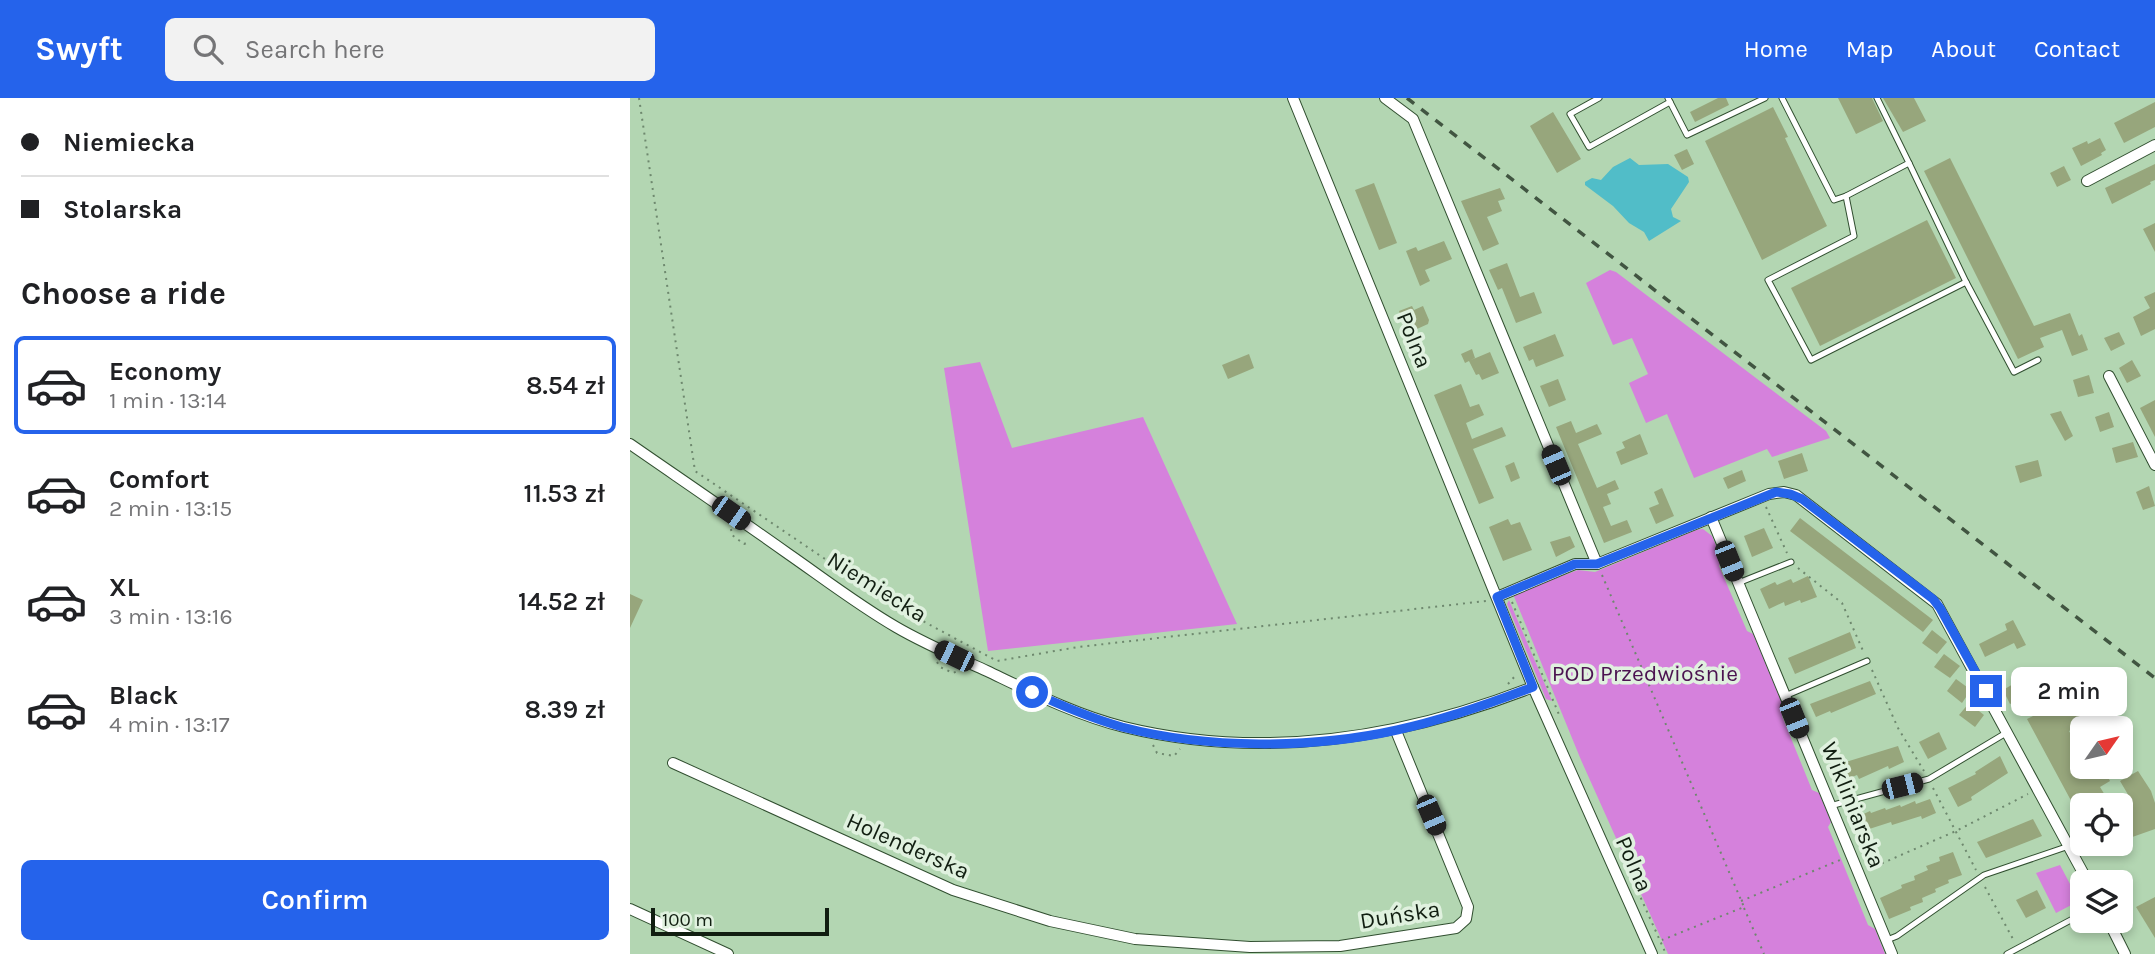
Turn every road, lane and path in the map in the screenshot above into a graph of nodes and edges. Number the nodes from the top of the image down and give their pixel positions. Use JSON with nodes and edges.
{"nodes":[{"id":1,"x":639,"y":98,"type":"edge"},
{"id":2,"x":1293,"y":98,"type":"edge"},
{"id":3,"x":1385,"y":98,"type":"edge"},
{"id":4,"x":1599,"y":98,"type":"edge"},
{"id":5,"x":1765,"y":98,"type":"edge"},
{"id":6,"x":1782,"y":98,"type":"edge"},
{"id":7,"x":1877,"y":98,"type":"edge"},
{"id":8,"x":1669,"y":100,"type":"edge"},
{"id":9,"x":2155,"y":145,"type":"edge"},
{"id":10,"x":1909,"y":163,"type":"junction"},
{"id":11,"x":2087,"y":181,"type":"dead end"},
{"id":12,"x":1846,"y":195,"type":"junction"},
{"id":13,"x":1966,"y":282,"type":"junction"},
{"id":14,"x":2038,"y":360,"type":"dead end"},
{"id":15,"x":2109,"y":376,"type":"dead end"},
{"id":16,"x":630,"y":444,"type":"edge"},
{"id":17,"x":2155,"y":465,"type":"edge"},
{"id":18,"x":1761,"y":497,"type":"junction"},
{"id":19,"x":1711,"y":517,"type":"junction"},
{"id":20,"x":730,"y":524,"type":"dead end"},
{"id":21,"x":754,"y":541,"type":"dead end"},
{"id":22,"x":1791,"y":562,"type":"junction"},
{"id":23,"x":1599,"y":567,"type":"junction"},
{"id":24,"x":1738,"y":583,"type":"junction"},
{"id":25,"x":1508,"y":592,"type":"junction"},
{"id":26,"x":1497,"y":597,"type":"junction"},
{"id":27,"x":934,"y":656,"type":"dead end"},
{"id":28,"x":1867,"y":661,"type":"junction"},
{"id":29,"x":964,"y":669,"type":"dead end"},
{"id":30,"x":1519,"y":673,"type":"dead end"},
{"id":31,"x":1533,"y":687,"type":"junction"},
{"id":32,"x":1503,"y":689,"type":"dead end"},
{"id":33,"x":1785,"y":696,"type":"junction"},
{"id":34,"x":1563,"y":725,"type":"dead end"},
{"id":35,"x":1396,"y":731,"type":"junction"},
{"id":36,"x":2008,"y":732,"type":"junction"},
{"id":37,"x":1151,"y":741,"type":"dead end"},
{"id":38,"x":1183,"y":746,"type":"dead end"},
{"id":39,"x":673,"y":763,"type":"dead end"},
{"id":40,"x":1929,"y":779,"type":"junction"},
{"id":41,"x":2039,"y":789,"type":"junction"},
{"id":42,"x":1830,"y":806,"type":"junction"},
{"id":43,"x":1956,"y":831,"type":"junction"},
{"id":44,"x":2069,"y":846,"type":"junction"},
{"id":45,"x":1850,"y":856,"type":"junction"},
{"id":46,"x":2082,"y":870,"type":"edge"},
{"id":47,"x":1858,"y":874,"type":"junction"},
{"id":48,"x":1979,"y":878,"type":"junction"},
{"id":49,"x":1633,"y":881,"type":"dead end"},
{"id":50,"x":1741,"y":901,"type":"junction"},
{"id":51,"x":1744,"y":907,"type":"junction"},
{"id":52,"x":631,"y":911,"type":"edge"},
{"id":53,"x":2070,"y":921,"type":"edge"},
{"id":54,"x":2114,"y":933,"type":"edge"},
{"id":55,"x":1135,"y":939,"type":"joint"},
{"id":56,"x":1662,"y":940,"type":"dead end"},
{"id":57,"x":1886,"y":940,"type":"junction"},
{"id":58,"x":2018,"y":949,"type":"junction"},
{"id":59,"x":728,"y":954,"type":"edge"},
{"id":60,"x":1652,"y":954,"type":"edge"},
{"id":61,"x":1666,"y":954,"type":"edge"},
{"id":62,"x":1764,"y":954,"type":"edge"},
{"id":63,"x":1892,"y":954,"type":"edge"},
{"id":64,"x":2007,"y":954,"type":"edge"},
{"id":65,"x":2125,"y":954,"type":"edge"}],
"edges":[{"from":1,"to":26,"type":"path"},
{"from":2,"to":26,"type":"street","name":"Polna"},
{"from":3,"to":23,"type":"street"},
{"from":4,"to":8,"type":"lane"},
{"from":5,"to":8,"type":"lane"},
{"from":6,"to":12,"type":"lane"},
{"from":7,"to":10,"type":"lane"},
{"from":9,"to":11,"type":"street"},
{"from":10,"to":12,"type":"lane"},
{"from":10,"to":13,"type":"lane"},
{"from":12,"to":13,"type":"lane"},
{"from":13,"to":14,"type":"lane"},
{"from":15,"to":17,"type":"street"},
{"from":16,"to":35,"type":"street","name":"Niemiecka"},
{"from":18,"to":19,"type":"street"},
{"from":18,"to":22,"type":"path"},
{"from":18,"to":36,"type":"street"},
{"from":19,"to":23,"type":"street"},
{"from":19,"to":24,"type":"street","name":"Wikliniarska"},
{"from":20,"to":21,"type":"path"},
{"from":22,"to":24,"type":"lane"},
{"from":22,"to":28,"type":"path"},
{"from":23,"to":25,"type":"street"},
{"from":23,"to":50,"type":"path"},
{"from":24,"to":33,"type":"street","name":"Wikliniarska"},
{"from":25,"to":26,"type":"street"},
{"from":25,"to":34,"type":"path"},
{"from":26,"to":31,"type":"street","name":"Polna"},
{"from":27,"to":29,"type":"path"},
{"from":28,"to":33,"type":"lane"},
{"from":28,"to":40,"type":"path"},
{"from":30,"to":32,"type":"path"},
{"from":31,"to":35,"type":"street","name":"Niemiecka"},
{"from":31,"to":60,"type":"street","name":"Polna"},
{"from":33,"to":42,"type":"street","name":"Wikliniarska"},
{"from":35,"to":55,"type":"street","name":"Duńska"},
{"from":36,"to":40,"type":"lane"},
{"from":36,"to":41,"type":"street"},
{"from":37,"to":38,"type":"path"},
{"from":39,"to":55,"type":"street","name":"Holenderska"},
{"from":40,"to":42,"type":"lane"},
{"from":40,"to":43,"type":"path"},
{"from":41,"to":43,"type":"path"},
{"from":41,"to":44,"type":"street"},
{"from":42,"to":45,"type":"street","name":"Wikliniarska"},
{"from":43,"to":47,"type":"path"},
{"from":43,"to":48,"type":"path"},
{"from":44,"to":46,"type":"street"},
{"from":44,"to":48,"type":"lane"},
{"from":45,"to":47,"type":"street","name":"Wikliniarska"},
{"from":45,"to":50,"type":"path"},
{"from":47,"to":57,"type":"street","name":"Wikliniarska"},
{"from":48,"to":57,"type":"lane"},
{"from":48,"to":58,"type":"path"},
{"from":49,"to":61,"type":"path"},
{"from":50,"to":51,"type":"path"},
{"from":51,"to":56,"type":"path"},
{"from":51,"to":62,"type":"path"},
{"from":52,"to":59,"type":"street"},
{"from":53,"to":58,"type":"lane"},
{"from":54,"to":65,"type":"street"},
{"from":57,"to":63,"type":"street","name":"Wikliniarska"},
{"from":58,"to":64,"type":"lane"}]}
